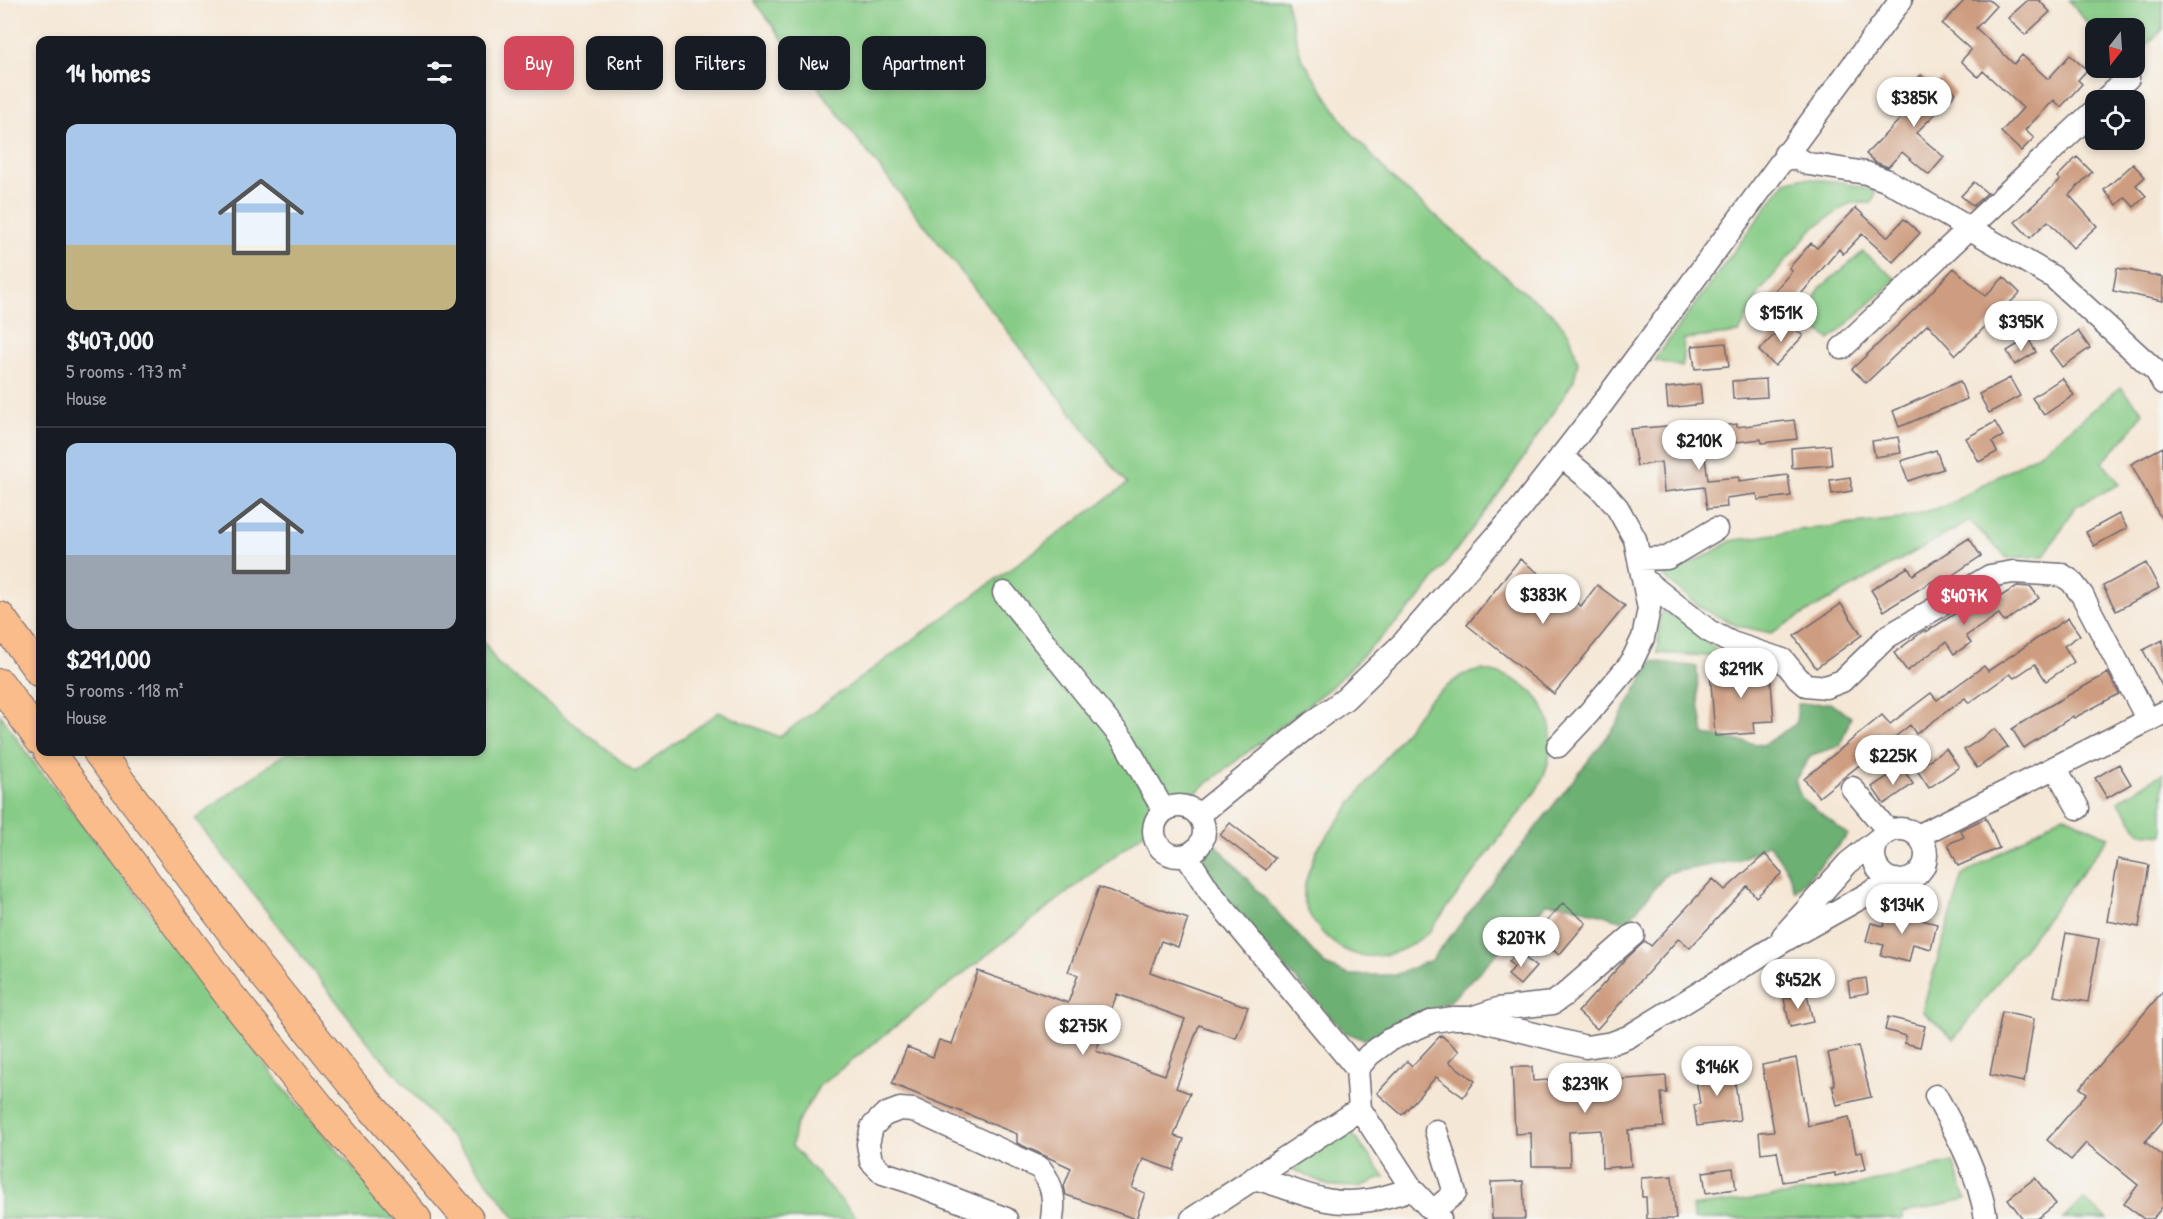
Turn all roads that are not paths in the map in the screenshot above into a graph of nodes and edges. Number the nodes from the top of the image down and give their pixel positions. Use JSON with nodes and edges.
{"nodes":[{"id":1,"x":1901,"y":0,"type":"edge"},
{"id":2,"x":2127,"y":78,"type":"dead end"},
{"id":3,"x":2114,"y":90,"type":"edge"},
{"id":4,"x":2085,"y":119,"type":"edge"},
{"id":5,"x":1785,"y":154,"type":"junction"},
{"id":6,"x":1968,"y":229,"type":"junction"},
{"id":7,"x":1842,"y":348,"type":"dead end"},
{"id":8,"x":2161,"y":375,"type":"edge"},
{"id":9,"x":1561,"y":456,"type":"junction"},
{"id":10,"x":1716,"y":529,"type":"dead end"},
{"id":11,"x":1641,"y":569,"type":"junction"},
{"id":12,"x":1004,"y":593,"type":"dead end"},
{"id":13,"x":0,"y":617,"type":"edge"},
{"id":14,"x":36,"y":666,"type":"edge"},
{"id":15,"x":0,"y":684,"type":"edge"},
{"id":16,"x":2156,"y":717,"type":"edge"},
{"id":17,"x":36,"y":734,"type":"edge"},
{"id":18,"x":1558,"y":746,"type":"dead end"},
{"id":19,"x":52,"y":756,"type":"edge"},
{"id":20,"x":102,"y":756,"type":"edge"},
{"id":21,"x":2055,"y":767,"type":"junction"},
{"id":22,"x":1852,"y":788,"type":"dead end"},
{"id":23,"x":2078,"y":808,"type":"dead end"},
{"id":24,"x":1164,"y":811,"type":"junction"},
{"id":25,"x":1199,"y":815,"type":"junction"},
{"id":26,"x":1885,"y":834,"type":"junction"},
{"id":27,"x":1918,"y":836,"type":"junction"},
{"id":28,"x":1186,"y":855,"type":"junction"},
{"id":29,"x":1896,"y":880,"type":"junction"},
{"id":30,"x":1633,"y":934,"type":"dead end"},
{"id":31,"x":1775,"y":946,"type":"junction"},
{"id":32,"x":1471,"y":1018,"type":"junction"},
{"id":33,"x":1357,"y":1069,"type":"junction"},
{"id":34,"x":1936,"y":1096,"type":"dead end"},
{"id":35,"x":1360,"y":1109,"type":"junction"},
{"id":36,"x":1436,"y":1131,"type":"dead end"},
{"id":37,"x":1254,"y":1178,"type":"junction"},
{"id":38,"x":1412,"y":1189,"type":"junction"},
{"id":39,"x":1436,"y":1215,"type":"edge"},
{"id":40,"x":416,"y":1219,"type":"edge"},
{"id":41,"x":468,"y":1219,"type":"edge"},
{"id":42,"x":1006,"y":1219,"type":"edge"},
{"id":43,"x":1052,"y":1219,"type":"edge"},
{"id":44,"x":1192,"y":1219,"type":"edge"},
{"id":45,"x":1986,"y":1219,"type":"edge"}],
"edges":[{"from":1,"to":5,"type":"street"},
{"from":2,"to":3,"type":"street"},
{"from":4,"to":6,"type":"street"},
{"from":5,"to":6,"type":"street"},
{"from":5,"to":9,"type":"street"},
{"from":6,"to":7,"type":"street"},
{"from":6,"to":8,"type":"street"},
{"from":9,"to":11,"type":"street"},
{"from":9,"to":25,"type":"street"},
{"from":10,"to":11,"type":"street"},
{"from":11,"to":16,"type":"street"},
{"from":11,"to":18,"type":"street"},
{"from":12,"to":24,"type":"street"},
{"from":13,"to":14,"type":"main road"},
{"from":15,"to":17,"type":"main road"},
{"from":16,"to":21,"type":"street"},
{"from":19,"to":40,"type":"main road"},
{"from":20,"to":41,"type":"main road"},
{"from":21,"to":23,"type":"street"},
{"from":21,"to":27,"type":"street"},
{"from":22,"to":26,"type":"street"},
{"from":24,"to":25,"type":"street"},
{"from":24,"to":28,"type":"street"},
{"from":25,"to":28,"type":"street"},
{"from":26,"to":27,"type":"street"},
{"from":26,"to":29,"type":"street"},
{"from":26,"to":31,"type":"street"},
{"from":27,"to":29,"type":"street"},
{"from":28,"to":33,"type":"street"},
{"from":29,"to":31,"type":"street"},
{"from":30,"to":32,"type":"street"},
{"from":31,"to":32,"type":"street"},
{"from":32,"to":33,"type":"street"},
{"from":33,"to":35,"type":"street"},
{"from":34,"to":45,"type":"street"},
{"from":35,"to":37,"type":"street"},
{"from":35,"to":38,"type":"street"},
{"from":36,"to":39,"type":"street"},
{"from":37,"to":38,"type":"street"},
{"from":37,"to":44,"type":"street"},
{"from":38,"to":39,"type":"street"},
{"from":42,"to":43,"type":"street"}]}
